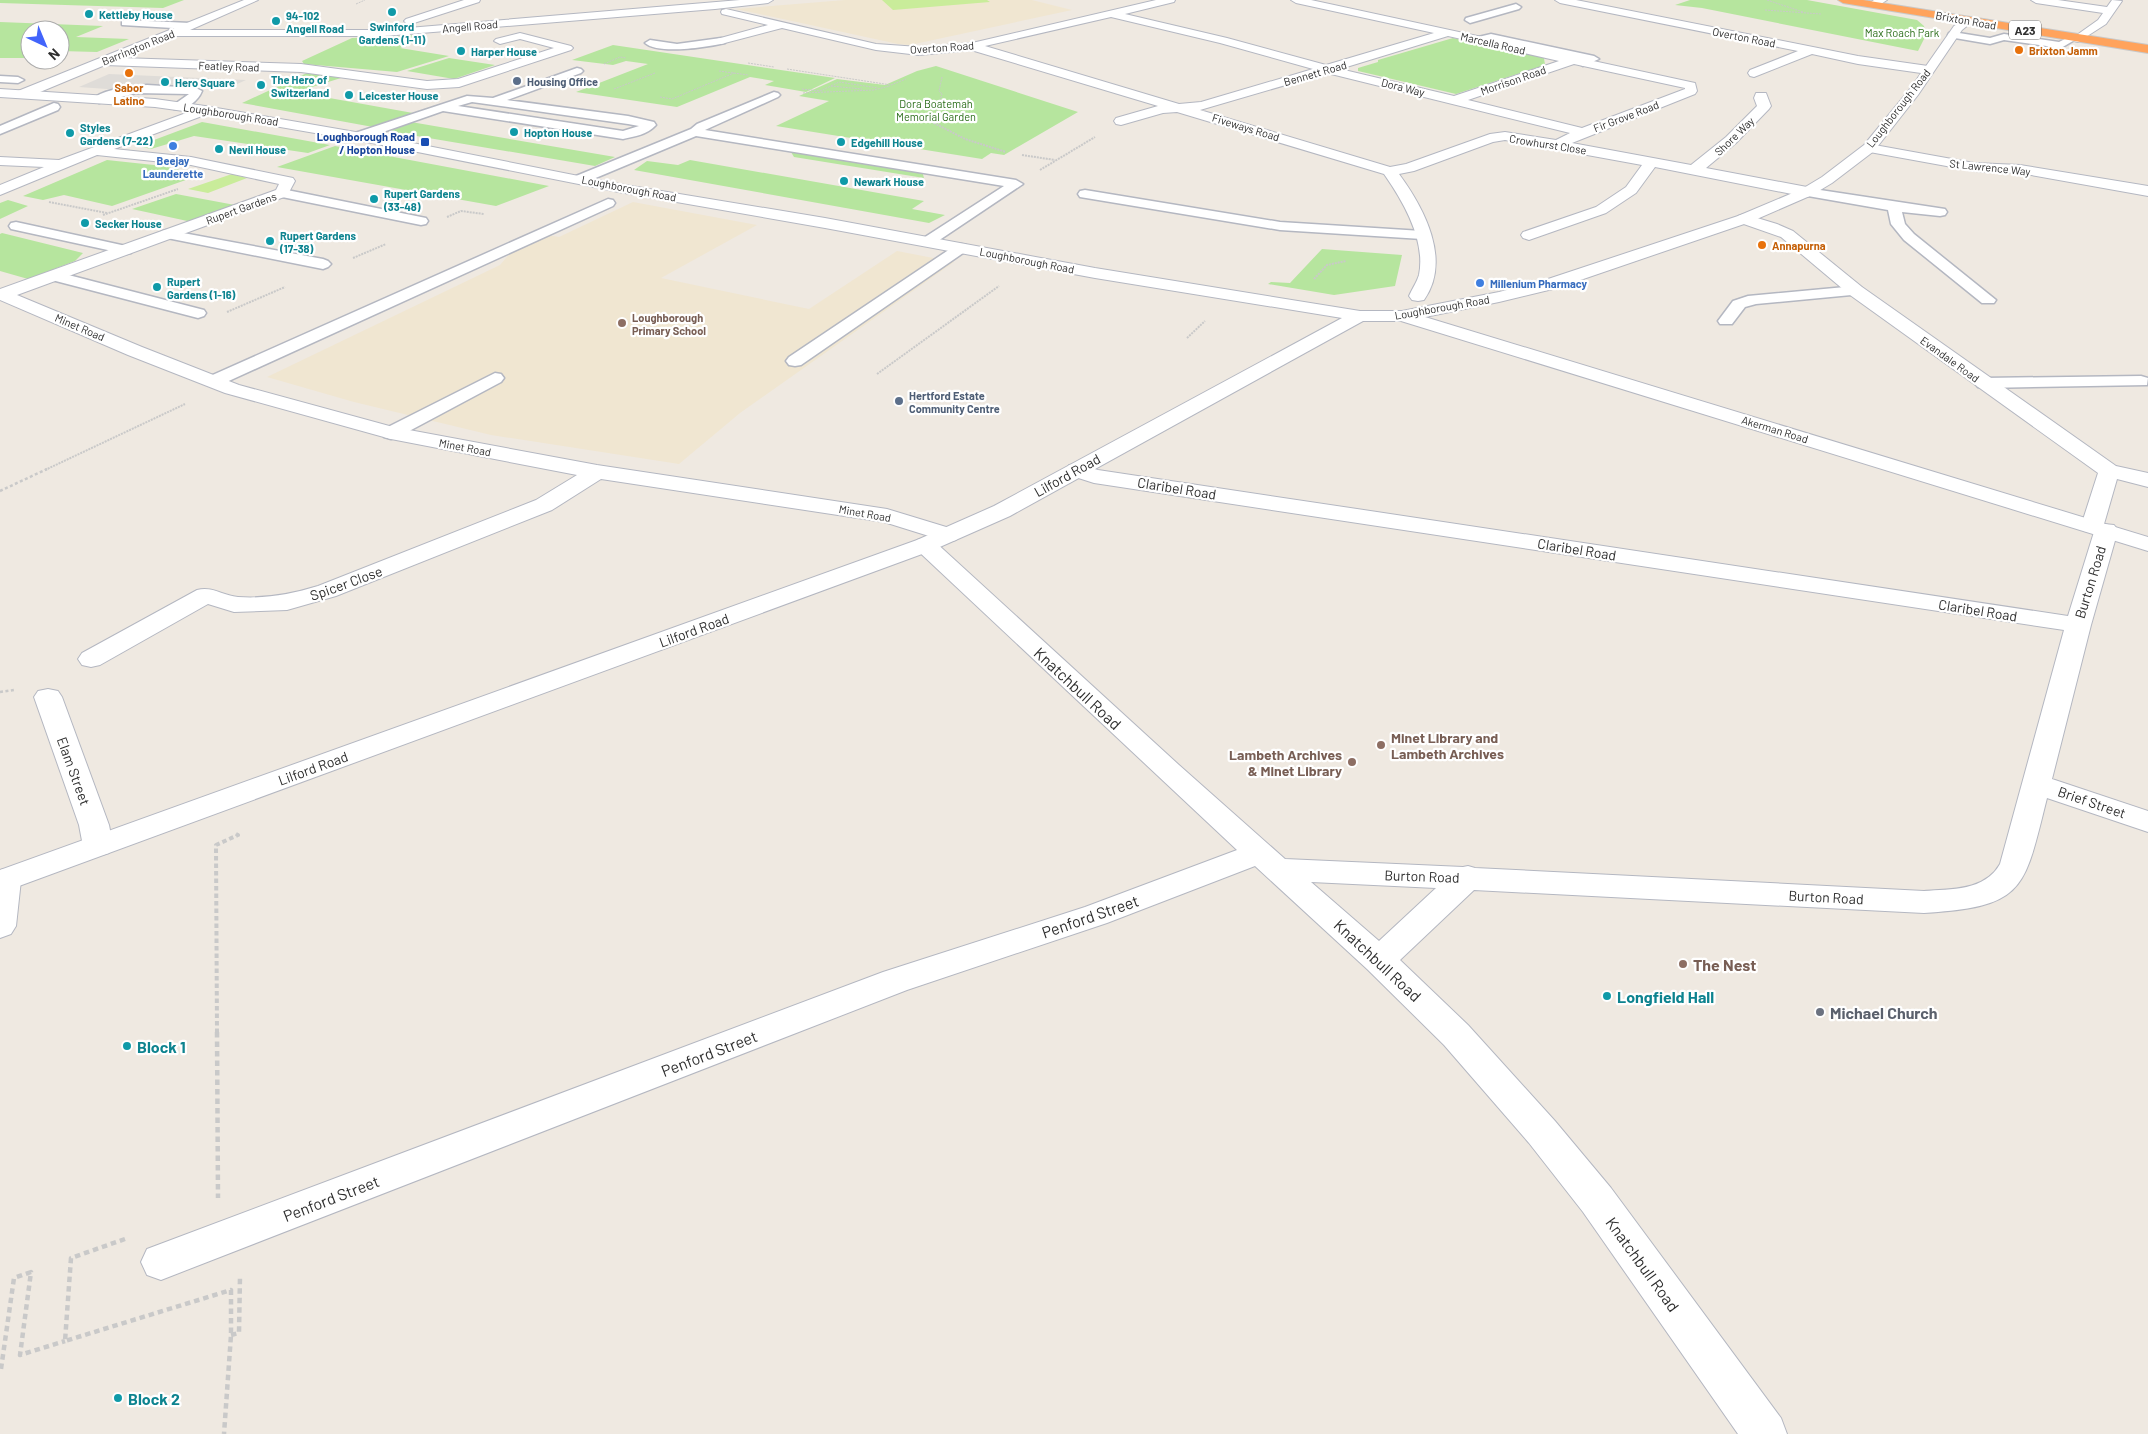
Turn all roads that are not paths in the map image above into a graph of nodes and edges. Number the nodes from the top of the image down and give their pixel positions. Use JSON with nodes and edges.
{"nodes":[{"id":1,"x":253,"y":0,"type":"edge"},
{"id":2,"x":475,"y":0,"type":"edge"},
{"id":3,"x":768,"y":0,"type":"edge"},
{"id":4,"x":1170,"y":0,"type":"edge"},
{"id":5,"x":1300,"y":0,"type":"edge"},
{"id":6,"x":1560,"y":0,"type":"edge"},
{"id":7,"x":1843,"y":0,"type":"edge"},
{"id":8,"x":2036,"y":0,"type":"edge"},
{"id":9,"x":2118,"y":0,"type":"edge"},
{"id":10,"x":1877,"y":2,"type":"edge"},
{"id":11,"x":715,"y":6,"type":"junction"},
{"id":12,"x":217,"y":7,"type":"dead end"},
{"id":13,"x":1516,"y":7,"type":"dead end"},
{"id":14,"x":235,"y":8,"type":"junction"},
{"id":15,"x":2111,"y":11,"type":"junction"},
{"id":16,"x":1112,"y":14,"type":"junction"},
{"id":17,"x":1470,"y":20,"type":"dead end"},
{"id":18,"x":1968,"y":21,"type":"junction"},
{"id":19,"x":126,"y":23,"type":"dead end"},
{"id":20,"x":782,"y":25,"type":"junction"},
{"id":21,"x":190,"y":26,"type":"junction"},
{"id":22,"x":450,"y":28,"type":"junction"},
{"id":23,"x":795,"y":28,"type":"junction"},
{"id":24,"x":1442,"y":31,"type":"junction"},
{"id":25,"x":172,"y":33,"type":"junction"},
{"id":26,"x":384,"y":33,"type":"junction"},
{"id":27,"x":1953,"y":35,"type":"junction"},
{"id":28,"x":2075,"y":38,"type":"junction"},
{"id":29,"x":462,"y":40,"type":"dead end"},
{"id":30,"x":1478,"y":40,"type":"junction"},
{"id":31,"x":721,"y":41,"type":"joint"},
{"id":32,"x":765,"y":41,"type":"dead end"},
{"id":33,"x":650,"y":43,"type":"dead end"},
{"id":34,"x":972,"y":46,"type":"junction"},
{"id":35,"x":2148,"y":49,"type":"edge"},
{"id":36,"x":1812,"y":50,"type":"junction"},
{"id":37,"x":919,"y":51,"type":"junction"},
{"id":38,"x":548,"y":54,"type":"junction"},
{"id":39,"x":854,"y":54,"type":"dead end"},
{"id":40,"x":104,"y":61,"type":"junction"},
{"id":41,"x":1577,"y":62,"type":"junction"},
{"id":42,"x":1330,"y":69,"type":"junction"},
{"id":43,"x":1928,"y":70,"type":"junction"},
{"id":44,"x":577,"y":71,"type":"dead end"},
{"id":45,"x":1754,"y":73,"type":"dead end"},
{"id":46,"x":0,"y":79,"type":"edge"},
{"id":47,"x":18,"y":80,"type":"dead end"},
{"id":48,"x":1690,"y":86,"type":"joint"},
{"id":49,"x":0,"y":93,"type":"edge"},
{"id":50,"x":23,"y":94,"type":"junction"},
{"id":51,"x":774,"y":95,"type":"road end"},
{"id":52,"x":1761,"y":96,"type":"dead end"},
{"id":53,"x":99,"y":98,"type":"junction"},
{"id":54,"x":1455,"y":100,"type":"junction"},
{"id":55,"x":493,"y":101,"type":"junction"},
{"id":56,"x":178,"y":106,"type":"junction"},
{"id":57,"x":54,"y":107,"type":"dead end"},
{"id":58,"x":442,"y":107,"type":"junction"},
{"id":59,"x":1181,"y":108,"type":"junction"},
{"id":60,"x":205,"y":110,"type":"junction"},
{"id":61,"x":1121,"y":121,"type":"road end"},
{"id":62,"x":0,"y":130,"type":"edge"},
{"id":63,"x":695,"y":132,"type":"junction"},
{"id":64,"x":1582,"y":132,"type":"junction"},
{"id":65,"x":359,"y":136,"type":"junction"},
{"id":66,"x":1558,"y":144,"type":"junction"},
{"id":67,"x":1868,"y":148,"type":"junction"},
{"id":68,"x":95,"y":151,"type":"junction"},
{"id":69,"x":0,"y":161,"type":"edge"},
{"id":70,"x":1651,"y":163,"type":"junction"},
{"id":71,"x":63,"y":164,"type":"junction"},
{"id":72,"x":1694,"y":170,"type":"junction"},
{"id":73,"x":1389,"y":171,"type":"junction"},
{"id":74,"x":581,"y":179,"type":"junction"},
{"id":75,"x":0,"y":190,"type":"edge"},
{"id":76,"x":2148,"y":191,"type":"edge"},
{"id":77,"x":1807,"y":192,"type":"junction"},
{"id":78,"x":282,"y":193,"type":"junction"},
{"id":79,"x":1085,"y":194,"type":"dead end"},
{"id":80,"x":608,"y":203,"type":"dead end"},
{"id":81,"x":1895,"y":207,"type":"junction"},
{"id":82,"x":1940,"y":212,"type":"dead end"},
{"id":83,"x":1744,"y":219,"type":"junction"},
{"id":84,"x":421,"y":221,"type":"dead end"},
{"id":85,"x":16,"y":226,"type":"dead end"},
{"id":86,"x":167,"y":234,"type":"junction"},
{"id":87,"x":1422,"y":235,"type":"junction"},
{"id":88,"x":1529,"y":235,"type":"dead end"},
{"id":89,"x":927,"y":242,"type":"junction"},
{"id":90,"x":961,"y":248,"type":"junction"},
{"id":91,"x":126,"y":250,"type":"junction"},
{"id":92,"x":322,"y":264,"type":"dead end"},
{"id":93,"x":53,"y":276,"type":"junction"},
{"id":94,"x":1856,"y":291,"type":"junction"},
{"id":95,"x":1,"y":294,"type":"edge"},
{"id":96,"x":1418,"y":296,"type":"dead end"},
{"id":97,"x":1988,"y":300,"type":"dead end"},
{"id":98,"x":198,"y":313,"type":"dead end"},
{"id":99,"x":1360,"y":316,"type":"junction"},
{"id":100,"x":1402,"y":316,"type":"junction"},
{"id":101,"x":1726,"y":321,"type":"dead end"},
{"id":102,"x":795,"y":361,"type":"dead end"},
{"id":103,"x":495,"y":378,"type":"dead end"},
{"id":104,"x":2141,"y":381,"type":"dead end"},
{"id":105,"x":219,"y":383,"type":"junction"},
{"id":106,"x":1984,"y":384,"type":"junction"},
{"id":107,"x":392,"y":433,"type":"junction"},
{"id":108,"x":1078,"y":470,"type":"junction"},
{"id":109,"x":2109,"y":471,"type":"junction"},
{"id":110,"x":597,"y":472,"type":"junction"},
{"id":111,"x":2148,"y":480,"type":"edge"},
{"id":112,"x":2099,"y":528,"type":"junction"},
{"id":113,"x":936,"y":540,"type":"junction"},
{"id":114,"x":2148,"y":544,"type":"edge"},
{"id":115,"x":2078,"y":625,"type":"junction"},
{"id":116,"x":92,"y":659,"type":"dead end"},
{"id":117,"x":48,"y":697,"type":"dead end"},
{"id":118,"x":2035,"y":783,"type":"junction"},
{"id":119,"x":2148,"y":822,"type":"edge"},
{"id":120,"x":98,"y":846,"type":"junction"},
{"id":121,"x":1269,"y":861,"type":"junction"},
{"id":122,"x":1468,"y":877,"type":"junction"},
{"id":123,"x":2,"y":881,"type":"edge"},
{"id":124,"x":0,"y":926,"type":"edge"},
{"id":125,"x":1379,"y":960,"type":"junction"},
{"id":126,"x":161,"y":1262,"type":"dead end"},
{"id":127,"x":1765,"y":1434,"type":"edge"}],
"edges":[{"from":1,"to":14,"type":"street","name":"Barrington Road"},
{"from":2,"to":26,"type":"street"},
{"from":3,"to":11,"type":"street","name":"Angell Road"},
{"from":4,"to":16,"type":"street","name":"Overton Road"},
{"from":5,"to":24,"type":"street","name":"Marcella Road"},
{"from":6,"to":36,"type":"street","name":"Overton Road"},
{"from":7,"to":10,"type":"highway","name":"Brixton Road","number":"A23"},
{"from":8,"to":15,"type":"street"},
{"from":9,"to":15,"type":"street"},
{"from":10,"to":18,"type":"highway","name":"Brixton Road","number":"A23"},
{"from":11,"to":20,"type":"street","name":"Overton Road"},
{"from":11,"to":22,"type":"street","name":"Angell Road"},
{"from":12,"to":14,"type":"street"},
{"from":13,"to":17,"type":"lane"},
{"from":14,"to":21,"type":"street","name":"Barrington Road"},
{"from":15,"to":28,"type":"street"},
{"from":16,"to":34,"type":"street","name":"Overton Road"},
{"from":16,"to":42,"type":"street","name":"Dora Way"},
{"from":18,"to":27,"type":"street","name":"Loughborough Road"},
{"from":18,"to":28,"type":"highway","name":"Brixton Road","number":"A23"},
{"from":19,"to":21,"type":"lane"},
{"from":20,"to":23,"type":"street","name":"Overton Road"},
{"from":20,"to":31,"type":"street"},
{"from":21,"to":25,"type":"street","name":"Barrington Road"},
{"from":22,"to":26,"type":"street","name":"Angell Road"},
{"from":22,"to":29,"type":"street"},
{"from":23,"to":32,"type":"street"},
{"from":23,"to":37,"type":"street","name":"Overton Road"},
{"from":24,"to":30,"type":"street","name":"Marcella Road"},
{"from":24,"to":42,"type":"street","name":"Bennett Road"},
{"from":25,"to":26,"type":"street","name":"Angell Road"},
{"from":25,"to":40,"type":"street","name":"Barrington Road"},
{"from":27,"to":28,"type":"lane"},
{"from":27,"to":43,"type":"street","name":"Loughborough Road"},
{"from":28,"to":35,"type":"highway","name":"Brixton Road","number":"A23"},
{"from":30,"to":41,"type":"street","name":"Marcella Road"},
{"from":30,"to":41,"type":"lane"},
{"from":31,"to":33,"type":"lane"},
{"from":34,"to":37,"type":"street","name":"Overton Road"},
{"from":34,"to":59,"type":"street","name":"Fiveways Road"},
{"from":36,"to":43,"type":"street","name":"Overton Road"},
{"from":36,"to":45,"type":"street"},
{"from":37,"to":39,"type":"street"},
{"from":38,"to":38,"type":"street","name":"Featley Road"},
{"from":38,"to":40,"type":"street","name":"Featley Road"},
{"from":40,"to":50,"type":"street","name":"Barrington Road"},
{"from":41,"to":48,"type":"street","name":"Marcella Road"},
{"from":41,"to":54,"type":"street","name":"Morrison Road"},
{"from":42,"to":54,"type":"street","name":"Dora Way"},
{"from":42,"to":59,"type":"street","name":"Bennett Road"},
{"from":43,"to":67,"type":"street","name":"Loughborough Road"},
{"from":44,"to":55,"type":"lane"},
{"from":46,"to":47,"type":"lane"},
{"from":48,"to":64,"type":"street","name":"Fir Grove Road"},
{"from":49,"to":50,"type":"street","name":"Loughborough Road"},
{"from":50,"to":53,"type":"street","name":"Loughborough Road"},
{"from":51,"to":63,"type":"lane"},
{"from":52,"to":72,"type":"street","name":"Shore Way"},
{"from":53,"to":56,"type":"street","name":"Loughborough Road"},
{"from":53,"to":56,"type":"lane"},
{"from":54,"to":64,"type":"street","name":"Dora Way"},
{"from":55,"to":58,"type":"lane"},
{"from":55,"to":58,"type":"lane"},
{"from":56,"to":60,"type":"street","name":"Loughborough Road"},
{"from":57,"to":62,"type":"lane"},
{"from":58,"to":65,"type":"lane"},
{"from":59,"to":61,"type":"street","name":"Bennett Road"},
{"from":59,"to":73,"type":"street","name":"Fiveways Road"},
{"from":60,"to":65,"type":"street","name":"Loughborough Road"},
{"from":60,"to":68,"type":"street"},
{"from":63,"to":74,"type":"lane"},
{"from":63,"to":89,"type":"lane"},
{"from":64,"to":66,"type":"street","name":"Fir Grove Road"},
{"from":65,"to":74,"type":"street","name":"Loughborough Road"},
{"from":66,"to":70,"type":"street","name":"Crowhurst Close"},
{"from":66,"to":73,"type":"street","name":"Crowhurst Close"},
{"from":67,"to":76,"type":"street","name":"St Lawrence Way"},
{"from":67,"to":77,"type":"street","name":"Loughborough Road"},
{"from":68,"to":71,"type":"street"},
{"from":68,"to":78,"type":"street","name":"Rupert Gardens"},
{"from":69,"to":71,"type":"street"},
{"from":70,"to":72,"type":"street","name":"Crowhurst Close"},
{"from":70,"to":88,"type":"street"},
{"from":71,"to":75,"type":"street"},
{"from":72,"to":77,"type":"street","name":"Crowhurst Close"},
{"from":73,"to":87,"type":"street"},
{"from":74,"to":89,"type":"street","name":"Loughborough Road"},
{"from":77,"to":81,"type":"lane"},
{"from":77,"to":83,"type":"street","name":"Loughborough Road"},
{"from":78,"to":84,"type":"lane"},
{"from":78,"to":86,"type":"street","name":"Rupert Gardens"},
{"from":79,"to":87,"type":"lane"},
{"from":80,"to":105,"type":"lane"},
{"from":81,"to":82,"type":"lane"},
{"from":81,"to":97,"type":"lane"},
{"from":83,"to":94,"type":"street","name":"Evandale Road"},
{"from":83,"to":100,"type":"street","name":"Loughborough Road"},
{"from":85,"to":91,"type":"lane"},
{"from":86,"to":91,"type":"street","name":"Rupert Gardens"},
{"from":86,"to":92,"type":"lane"},
{"from":87,"to":96,"type":"street"},
{"from":89,"to":90,"type":"street","name":"Loughborough Road"},
{"from":90,"to":99,"type":"street","name":"Loughborough Road"},
{"from":90,"to":102,"type":"lane"},
{"from":91,"to":93,"type":"street","name":"Rupert Gardens"},
{"from":93,"to":95,"type":"street","name":"Rupert Gardens"},
{"from":93,"to":98,"type":"lane"},
{"from":94,"to":101,"type":"lane"},
{"from":94,"to":106,"type":"street","name":"Evandale Road"},
{"from":95,"to":105,"type":"street","name":"Minet Road"},
{"from":99,"to":100,"type":"street","name":"Loughborough Road"},
{"from":99,"to":108,"type":"street","name":"Lilford Road"},
{"from":100,"to":112,"type":"street","name":"Akerman Road"},
{"from":103,"to":107,"type":"lane"},
{"from":104,"to":106,"type":"lane"},
{"from":105,"to":107,"type":"street","name":"Minet Road"},
{"from":106,"to":109,"type":"street","name":"Evandale Road"},
{"from":107,"to":110,"type":"street","name":"Minet Road"},
{"from":108,"to":113,"type":"street","name":"Lilford Road"},
{"from":108,"to":115,"type":"street","name":"Claribel Road"},
{"from":109,"to":111,"type":"street"},
{"from":109,"to":112,"type":"street"},
{"from":110,"to":113,"type":"street","name":"Minet Road"},
{"from":110,"to":116,"type":"street","name":"Spicer Close"},
{"from":112,"to":114,"type":"street","name":"Akerman Road"},
{"from":112,"to":115,"type":"street","name":"Burton Road"},
{"from":113,"to":120,"type":"street","name":"Lilford Road"},
{"from":113,"to":121,"type":"street","name":"Knatchbull Road"},
{"from":115,"to":118,"type":"street","name":"Burton Road"},
{"from":117,"to":120,"type":"street","name":"Elam Street"},
{"from":118,"to":119,"type":"street","name":"Brief Street"},
{"from":118,"to":122,"type":"street","name":"Burton Road"},
{"from":120,"to":123,"type":"street","name":"Lilford Road"},
{"from":121,"to":122,"type":"street","name":"Burton Road"},
{"from":121,"to":125,"type":"street","name":"Knatchbull Road"},
{"from":121,"to":126,"type":"street","name":"Penford Street"},
{"from":122,"to":125,"type":"street"},
{"from":123,"to":124,"type":"street"},
{"from":125,"to":127,"type":"street","name":"Knatchbull Road"}]}
